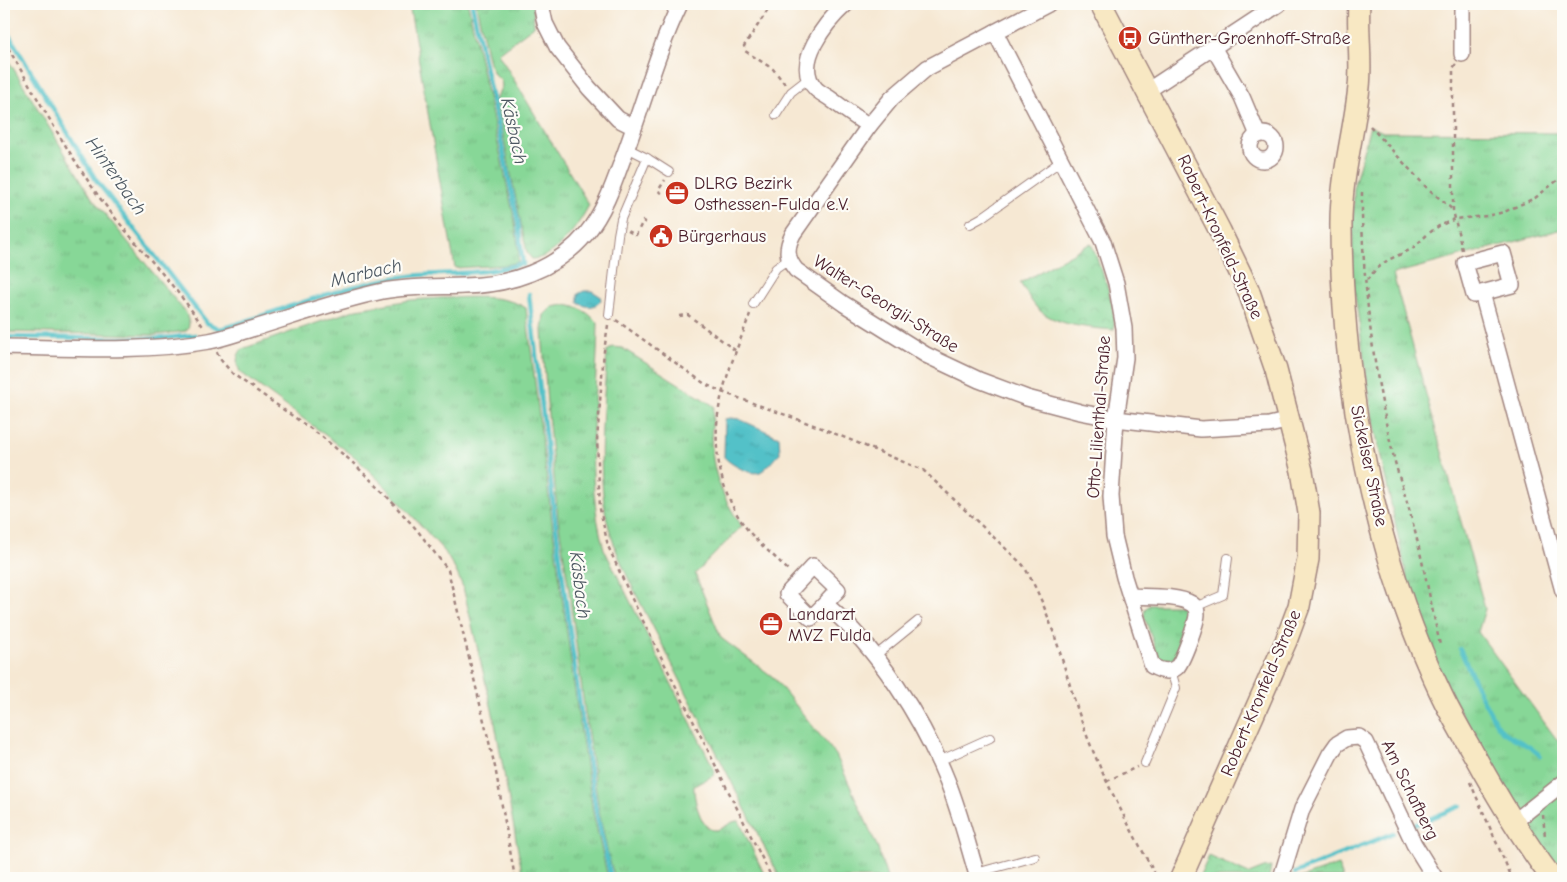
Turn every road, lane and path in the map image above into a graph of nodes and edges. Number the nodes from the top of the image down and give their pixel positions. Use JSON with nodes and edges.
{"nodes":[{"id":1,"x":541,"y":4,"type":"edge"},
{"id":2,"x":680,"y":4,"type":"edge"},
{"id":3,"x":772,"y":4,"type":"edge"},
{"id":4,"x":812,"y":4,"type":"edge"},
{"id":5,"x":846,"y":4,"type":"edge"},
{"id":6,"x":1048,"y":4,"type":"edge"},
{"id":7,"x":1101,"y":4,"type":"edge"},
{"id":8,"x":1279,"y":4,"type":"edge"},
{"id":9,"x":1462,"y":4,"type":"edge"},
{"id":10,"x":1356,"y":8,"type":"edge"},
{"id":11,"x":824,"y":11,"type":"dead end"},
{"id":12,"x":995,"y":32,"type":"junction"},
{"id":13,"x":4,"y":41,"type":"edge"},
{"id":14,"x":1213,"y":47,"type":"junction"},
{"id":15,"x":1462,"y":54,"type":"joint"},
{"id":16,"x":809,"y":78,"type":"junction"},
{"id":17,"x":1147,"y":91,"type":"junction"},
{"id":18,"x":791,"y":92,"type":"junction"},
{"id":19,"x":776,"y":115,"type":"dead end"},
{"id":20,"x":869,"y":126,"type":"junction"},
{"id":21,"x":634,"y":127,"type":"junction"},
{"id":22,"x":1258,"y":135,"type":"dead end"},
{"id":23,"x":1369,"y":135,"type":"dead end"},
{"id":24,"x":627,"y":148,"type":"junction"},
{"id":25,"x":647,"y":158,"type":"junction"},
{"id":26,"x":1061,"y":161,"type":"junction"},
{"id":27,"x":669,"y":172,"type":"joint"},
{"id":28,"x":1563,"y":176,"type":"edge"},
{"id":29,"x":1362,"y":187,"type":"dead end"},
{"id":30,"x":662,"y":193,"type":"dead end"},
{"id":31,"x":1453,"y":210,"type":"junction"},
{"id":32,"x":1454,"y":219,"type":"junction"},
{"id":33,"x":646,"y":223,"type":"dead end"},
{"id":34,"x":970,"y":224,"type":"dead end"},
{"id":35,"x":620,"y":226,"type":"junction"},
{"id":36,"x":789,"y":259,"type":"junction"},
{"id":37,"x":1465,"y":263,"type":"junction"},
{"id":38,"x":1366,"y":281,"type":"junction"},
{"id":39,"x":1482,"y":293,"type":"junction"},
{"id":40,"x":753,"y":304,"type":"joint"},
{"id":41,"x":609,"y":315,"type":"junction"},
{"id":42,"x":679,"y":316,"type":"dead end"},
{"id":43,"x":212,"y":341,"type":"junction"},
{"id":44,"x":4,"y":347,"type":"edge"},
{"id":45,"x":736,"y":351,"type":"junction"},
{"id":46,"x":722,"y":392,"type":"junction"},
{"id":47,"x":1116,"y":419,"type":"junction"},
{"id":48,"x":1290,"y":420,"type":"junction"},
{"id":49,"x":1228,"y":558,"type":"dead end"},
{"id":50,"x":799,"y":581,"type":"junction"},
{"id":51,"x":1563,"y":591,"type":"edge"},
{"id":52,"x":1131,"y":596,"type":"junction"},
{"id":53,"x":825,"y":604,"type":"junction"},
{"id":54,"x":1195,"y":607,"type":"junction"},
{"id":55,"x":918,"y":621,"type":"dead end"},
{"id":56,"x":1442,"y":653,"type":"dead end"},
{"id":57,"x":875,"y":656,"type":"junction"},
{"id":58,"x":1171,"y":670,"type":"junction"},
{"id":59,"x":990,"y":738,"type":"dead end"},
{"id":60,"x":939,"y":761,"type":"junction"},
{"id":61,"x":1145,"y":763,"type":"joint"},
{"id":62,"x":1107,"y":781,"type":"junction"},
{"id":63,"x":1563,"y":783,"type":"edge"},
{"id":64,"x":1470,"y":786,"type":"dead end"},
{"id":65,"x":1536,"y":804,"type":"junction"},
{"id":66,"x":1514,"y":822,"type":"junction"},
{"id":67,"x":1546,"y":842,"type":"dead end"},
{"id":68,"x":1036,"y":857,"type":"dead end"},
{"id":69,"x":977,"y":876,"type":"edge"},
{"id":70,"x":515,"y":878,"type":"edge"},
{"id":71,"x":772,"y":878,"type":"edge"},
{"id":72,"x":1157,"y":878,"type":"edge"},
{"id":73,"x":1181,"y":878,"type":"edge"},
{"id":74,"x":1253,"y":878,"type":"edge"},
{"id":75,"x":1267,"y":878,"type":"edge"},
{"id":76,"x":1281,"y":878,"type":"edge"},
{"id":77,"x":1435,"y":878,"type":"edge"},
{"id":78,"x":1512,"y":878,"type":"edge"},
{"id":79,"x":1552,"y":878,"type":"edge"}],
"edges":[{"from":1,"to":21,"type":"street"},
{"from":2,"to":21,"type":"street"},
{"from":3,"to":18,"type":"path"},
{"from":4,"to":11,"type":"path"},
{"from":5,"to":16,"type":"street"},
{"from":6,"to":12,"type":"street"},
{"from":7,"to":17,"type":"street","name":"Robert-Kronfeld-Straße"},
{"from":8,"to":14,"type":"street"},
{"from":9,"to":15,"type":"street"},
{"from":10,"to":66,"type":"street","name":"Sickelser Straße"},
{"from":12,"to":20,"type":"street"},
{"from":12,"to":26,"type":"street","name":"Otto-Lilienthal-Straße"},
{"from":13,"to":43,"type":"path"},
{"from":14,"to":17,"type":"street"},
{"from":14,"to":22,"type":"street"},
{"from":15,"to":31,"type":"path"},
{"from":16,"to":18,"type":"lane"},
{"from":16,"to":20,"type":"street"},
{"from":17,"to":48,"type":"street","name":"Robert-Kronfeld-Straße"},
{"from":18,"to":19,"type":"lane"},
{"from":20,"to":36,"type":"street"},
{"from":21,"to":24,"type":"street"},
{"from":23,"to":31,"type":"path"},
{"from":24,"to":25,"type":"lane"},
{"from":24,"to":43,"type":"street"},
{"from":25,"to":27,"type":"lane"},
{"from":25,"to":35,"type":"lane"},
{"from":26,"to":34,"type":"lane"},
{"from":26,"to":47,"type":"street","name":"Otto-Lilienthal-Straße"},
{"from":27,"to":30,"type":"path"},
{"from":28,"to":32,"type":"path"},
{"from":29,"to":38,"type":"path"},
{"from":31,"to":32,"type":"path"},
{"from":32,"to":37,"type":"path"},
{"from":32,"to":38,"type":"path"},
{"from":33,"to":35,"type":"path"},
{"from":35,"to":41,"type":"lane"},
{"from":36,"to":40,"type":"lane"},
{"from":36,"to":47,"type":"street","name":"Walter-Georgii-Straße"},
{"from":37,"to":39,"type":"street"},
{"from":37,"to":39,"type":"street"},
{"from":38,"to":56,"type":"path"},
{"from":39,"to":51,"type":"street"},
{"from":40,"to":45,"type":"path"},
{"from":41,"to":46,"type":"path"},
{"from":41,"to":71,"type":"path"},
{"from":42,"to":45,"type":"path"},
{"from":43,"to":44,"type":"street"},
{"from":43,"to":70,"type":"path"},
{"from":45,"to":46,"type":"path"},
{"from":46,"to":50,"type":"path"},
{"from":46,"to":62,"type":"path"},
{"from":47,"to":48,"type":"street","name":"Walter-Georgii-Straße"},
{"from":47,"to":52,"type":"street","name":"Otto-Lilienthal-Straße"},
{"from":48,"to":73,"type":"street","name":"Robert-Kronfeld-Straße"},
{"from":49,"to":54,"type":"lane"},
{"from":50,"to":53,"type":"street"},
{"from":50,"to":53,"type":"street"},
{"from":52,"to":54,"type":"street"},
{"from":52,"to":58,"type":"street","name":"Otto-Lilienthal-Straße"},
{"from":53,"to":57,"type":"street"},
{"from":54,"to":58,"type":"street"},
{"from":55,"to":57,"type":"lane"},
{"from":57,"to":60,"type":"street"},
{"from":58,"to":61,"type":"lane"},
{"from":59,"to":60,"type":"lane"},
{"from":60,"to":69,"type":"street"},
{"from":61,"to":62,"type":"path"},
{"from":62,"to":72,"type":"path"},
{"from":63,"to":65,"type":"street"},
{"from":64,"to":78,"type":"path"},
{"from":65,"to":66,"type":"street"},
{"from":65,"to":67,"type":"path"},
{"from":66,"to":79,"type":"street","name":"Sickelser Straße"},
{"from":68,"to":69,"type":"lane"},
{"from":74,"to":75,"type":"path"},
{"from":76,"to":77,"type":"street","name":"Am Schafberg"}]}
